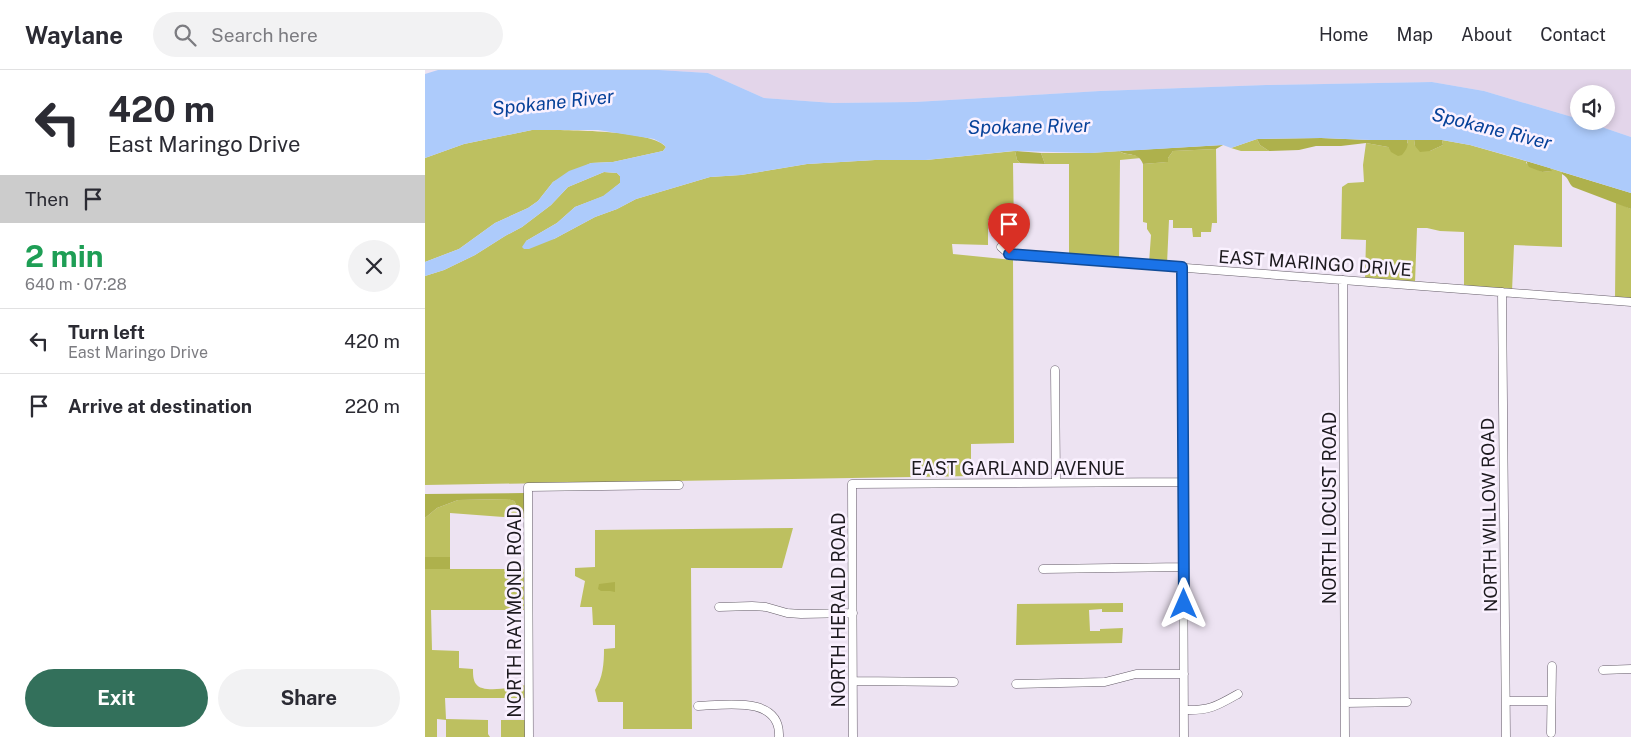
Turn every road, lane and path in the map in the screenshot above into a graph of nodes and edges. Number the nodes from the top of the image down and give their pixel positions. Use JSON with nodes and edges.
{"nodes":[{"id":1,"x":1001,"y":246,"type":"dead end"},
{"id":2,"x":1182,"y":267,"type":"junction"},
{"id":3,"x":1343,"y":280,"type":"junction"},
{"id":4,"x":1502,"y":292,"type":"junction"},
{"id":5,"x":1631,"y":302,"type":"edge"},
{"id":6,"x":1055,"y":370,"type":"dead end"},
{"id":7,"x":1055,"y":482,"type":"junction"},
{"id":8,"x":1183,"y":482,"type":"junction"},
{"id":9,"x":852,"y":484,"type":"joint"},
{"id":10,"x":679,"y":485,"type":"dead end"},
{"id":11,"x":1184,"y":567,"type":"junction"},
{"id":12,"x":1043,"y":569,"type":"dead end"},
{"id":13,"x":719,"y":607,"type":"dead end"},
{"id":14,"x":853,"y":613,"type":"junction"},
{"id":15,"x":1552,"y":666,"type":"dead end"},
{"id":16,"x":1631,"y":669,"type":"edge"},
{"id":17,"x":1603,"y":670,"type":"dead end"},
{"id":18,"x":1184,"y":674,"type":"junction"},
{"id":19,"x":853,"y":681,"type":"junction"},
{"id":20,"x":954,"y":682,"type":"dead end"},
{"id":21,"x":1016,"y":684,"type":"dead end"},
{"id":22,"x":1238,"y":694,"type":"dead end"},
{"id":23,"x":1506,"y":701,"type":"junction"},
{"id":24,"x":1551,"y":701,"type":"junction"},
{"id":25,"x":1407,"y":702,"type":"dead end"},
{"id":26,"x":1345,"y":703,"type":"junction"},
{"id":27,"x":698,"y":706,"type":"dead end"},
{"id":28,"x":1184,"y":710,"type":"junction"},
{"id":29,"x":1551,"y":733,"type":"dead end"},
{"id":30,"x":529,"y":737,"type":"edge"},
{"id":31,"x":779,"y":737,"type":"edge"},
{"id":32,"x":853,"y":737,"type":"edge"},
{"id":33,"x":1184,"y":737,"type":"edge"},
{"id":34,"x":1345,"y":737,"type":"edge"},
{"id":35,"x":1506,"y":737,"type":"edge"}],
"edges":[{"from":1,"to":2,"type":"street","name":"EAST MARINGO DRIVE"},
{"from":2,"to":3,"type":"street","name":"EAST MARINGO DRIVE"},
{"from":2,"to":8,"type":"street"},
{"from":3,"to":4,"type":"street","name":"EAST MARINGO DRIVE"},
{"from":3,"to":26,"type":"street","name":"NORTH LOCUST ROAD"},
{"from":4,"to":5,"type":"street","name":"EAST MARINGO DRIVE"},
{"from":4,"to":23,"type":"street","name":"NORTH WILLOW ROAD"},
{"from":6,"to":7,"type":"street"},
{"from":7,"to":8,"type":"street","name":"EAST GARLAND AVENUE"},
{"from":7,"to":9,"type":"street","name":"EAST GARLAND AVENUE"},
{"from":8,"to":11,"type":"street"},
{"from":9,"to":14,"type":"street","name":"NORTH HERALD ROAD"},
{"from":10,"to":30,"type":"street","name":"NORTH RAYMOND ROAD"},
{"from":11,"to":12,"type":"street"},
{"from":11,"to":18,"type":"street"},
{"from":13,"to":14,"type":"street"},
{"from":14,"to":19,"type":"street","name":"NORTH HERALD ROAD"},
{"from":15,"to":24,"type":"street"},
{"from":16,"to":17,"type":"street"},
{"from":18,"to":21,"type":"street"},
{"from":18,"to":28,"type":"street"},
{"from":19,"to":20,"type":"street"},
{"from":19,"to":32,"type":"street","name":"NORTH HERALD ROAD"},
{"from":22,"to":28,"type":"street"},
{"from":23,"to":24,"type":"street"},
{"from":23,"to":35,"type":"street","name":"NORTH WILLOW ROAD"},
{"from":24,"to":29,"type":"street"},
{"from":25,"to":26,"type":"street"},
{"from":26,"to":34,"type":"street","name":"NORTH LOCUST ROAD"},
{"from":27,"to":31,"type":"street"},
{"from":28,"to":33,"type":"street"}]}
